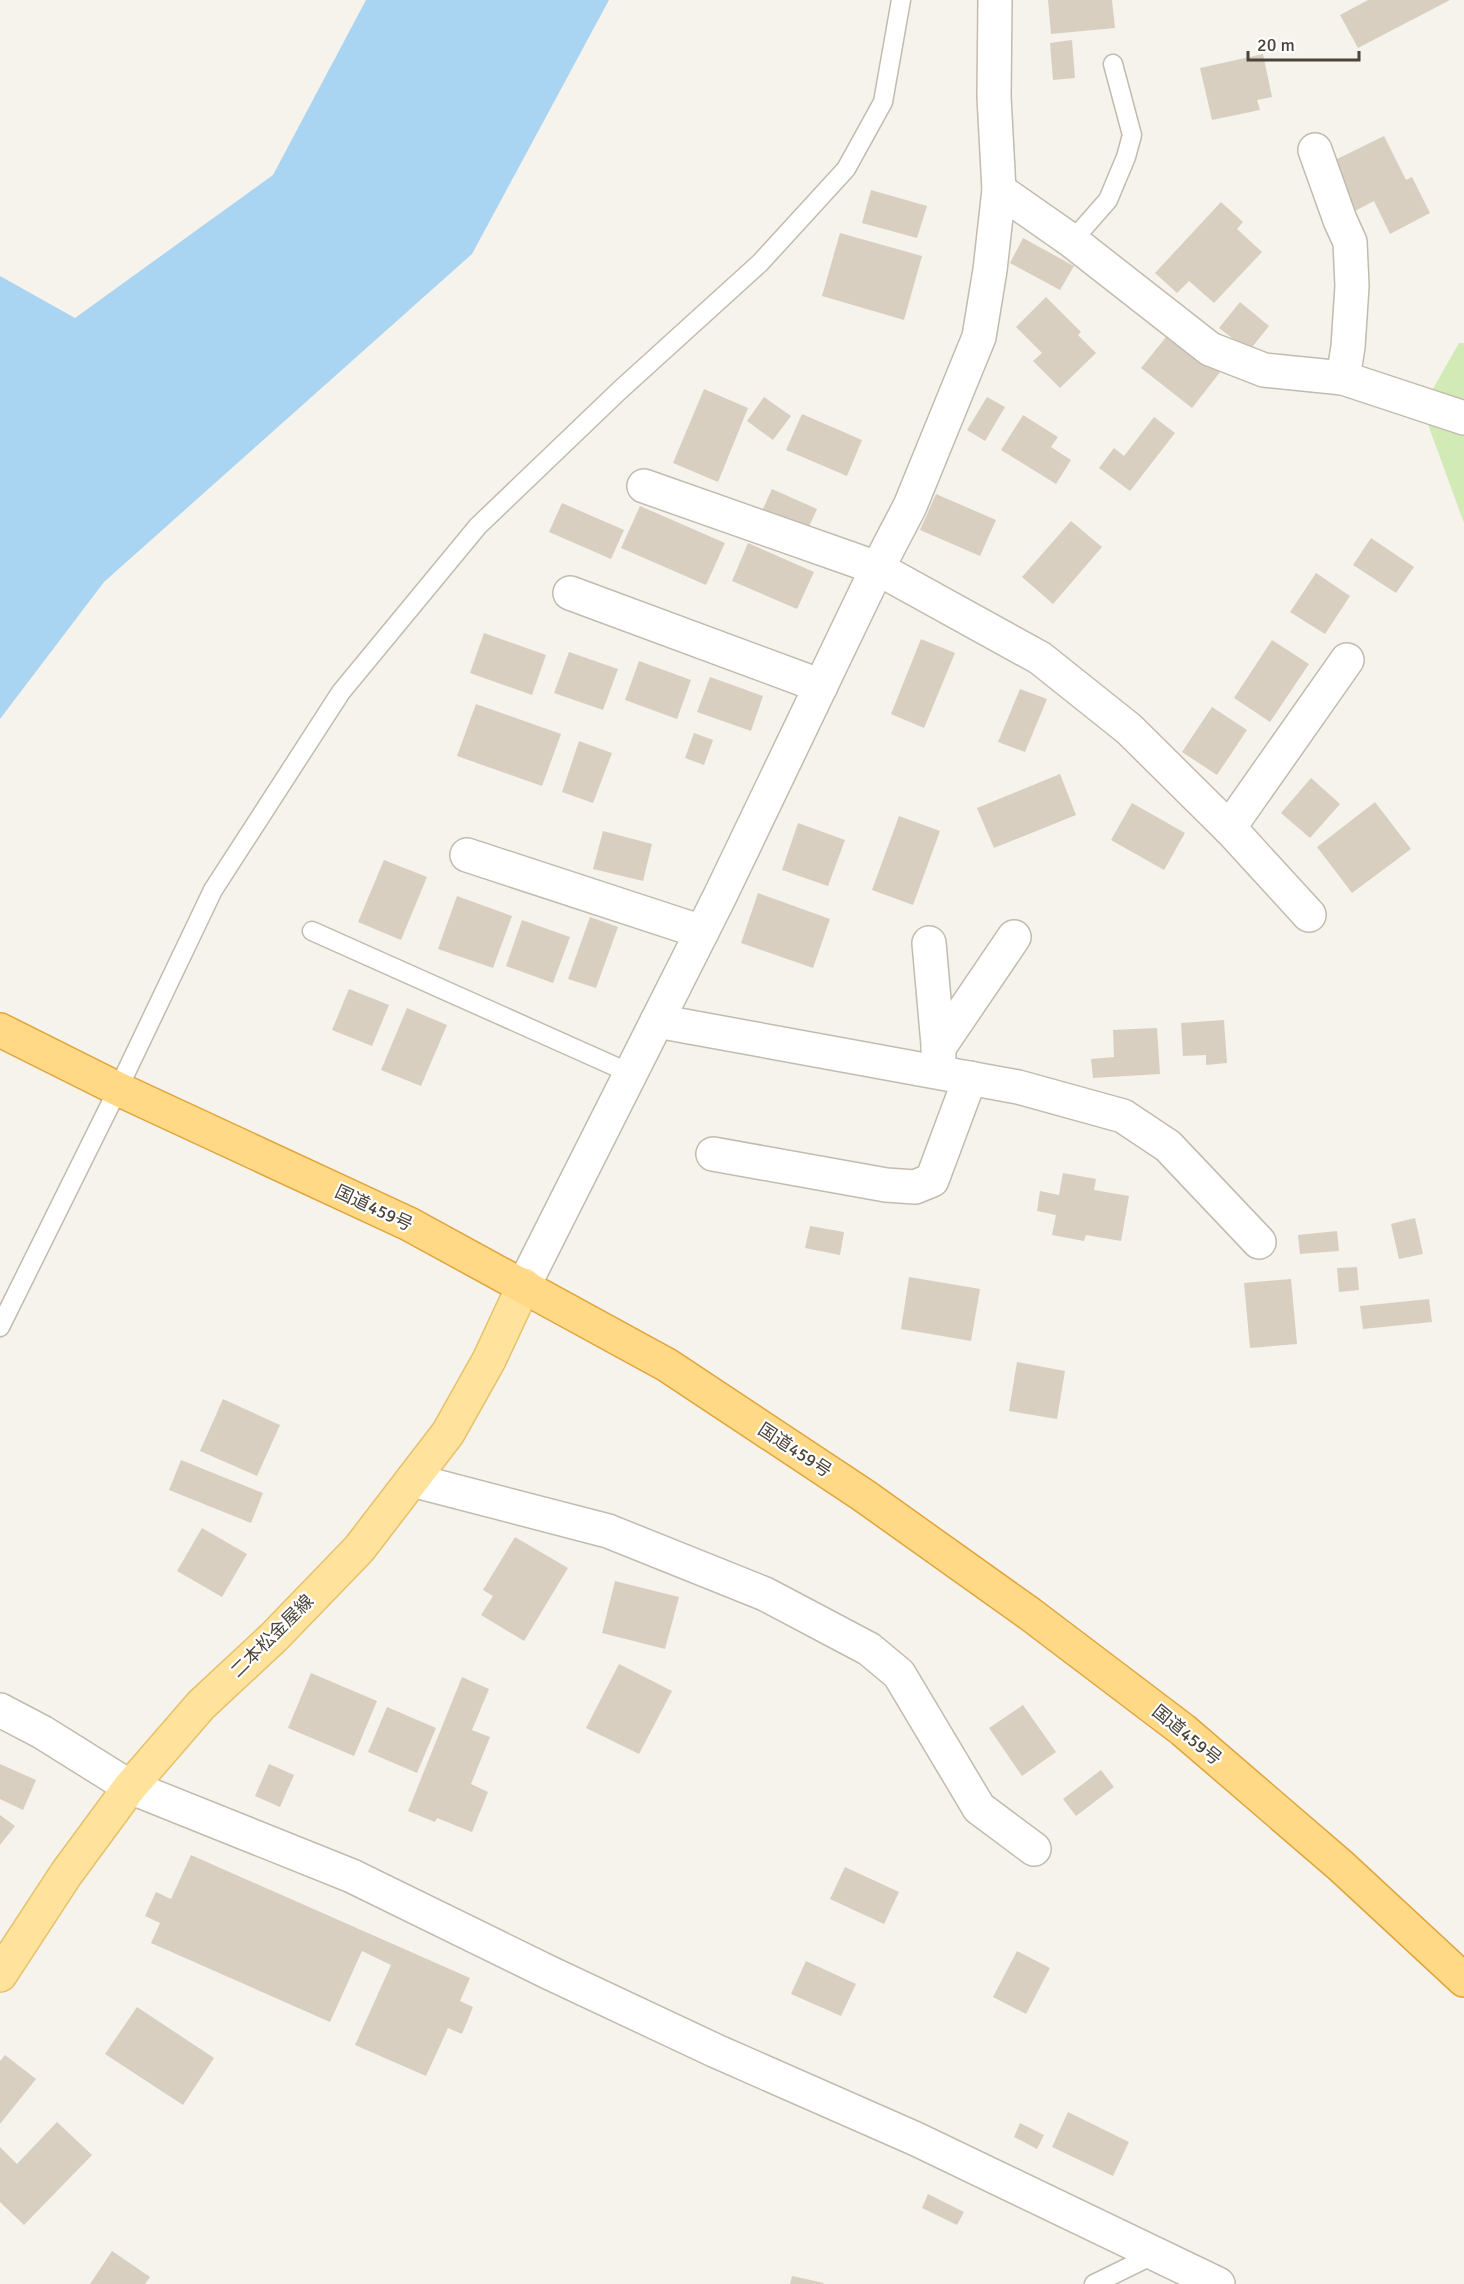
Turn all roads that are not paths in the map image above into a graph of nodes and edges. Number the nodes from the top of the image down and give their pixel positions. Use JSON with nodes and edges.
{"nodes":[{"id":1,"x":901,"y":0,"type":"edge"},
{"id":2,"x":995,"y":0,"type":"edge"},
{"id":3,"x":1113,"y":64,"type":"dead end"},
{"id":4,"x":1315,"y":150,"type":"dead end"},
{"id":5,"x":999,"y":190,"type":"junction"},
{"id":6,"x":1071,"y":241,"type":"junction"},
{"id":7,"x":1343,"y":378,"type":"junction"},
{"id":8,"x":1464,"y":418,"type":"edge"},
{"id":9,"x":644,"y":486,"type":"dead end"},
{"id":10,"x":877,"y":568,"type":"junction"},
{"id":11,"x":570,"y":593,"type":"dead end"},
{"id":12,"x":1347,"y":660,"type":"dead end"},
{"id":13,"x":821,"y":686,"type":"junction"},
{"id":14,"x":1229,"y":828,"type":"junction"},
{"id":15,"x":467,"y":855,"type":"dead end"},
{"id":16,"x":1309,"y":915,"type":"dead end"},
{"id":17,"x":312,"y":931,"type":"dead end"},
{"id":18,"x":702,"y":932,"type":"junction"},
{"id":19,"x":1014,"y":937,"type":"dead end"},
{"id":20,"x":929,"y":943,"type":"dead end"},
{"id":21,"x":657,"y":1021,"type":"junction"},
{"id":22,"x":0,"y":1030,"type":"edge"},
{"id":23,"x":949,"y":1067,"type":"junction"},
{"id":24,"x":632,"y":1074,"type":"junction"},
{"id":25,"x":118,"y":1089,"type":"junction"},
{"id":26,"x":713,"y":1154,"type":"dead end"},
{"id":27,"x":1259,"y":1242,"type":"dead end"},
{"id":28,"x":524,"y":1285,"type":"junction"},
{"id":29,"x":0,"y":1327,"type":"edge"},
{"id":30,"x":412,"y":1480,"type":"junction"},
{"id":31,"x":0,"y":1710,"type":"edge"},
{"id":32,"x":130,"y":1787,"type":"junction"},
{"id":33,"x":1034,"y":1850,"type":"dead end"},
{"id":34,"x":0,"y":1975,"type":"edge"},
{"id":35,"x":1464,"y":1980,"type":"edge"},
{"id":36,"x":1155,"y":2254,"type":"junction"},
{"id":37,"x":1094,"y":2284,"type":"edge"},
{"id":38,"x":1218,"y":2284,"type":"edge"}],
"edges":[{"from":1,"to":25,"type":"lane"},
{"from":2,"to":5,"type":"street"},
{"from":3,"to":6,"type":"lane"},
{"from":4,"to":7,"type":"street"},
{"from":5,"to":6,"type":"street"},
{"from":5,"to":10,"type":"street"},
{"from":6,"to":7,"type":"street"},
{"from":7,"to":8,"type":"street"},
{"from":9,"to":10,"type":"street"},
{"from":10,"to":13,"type":"street"},
{"from":10,"to":14,"type":"street"},
{"from":11,"to":13,"type":"street"},
{"from":12,"to":14,"type":"street"},
{"from":13,"to":18,"type":"street"},
{"from":14,"to":16,"type":"street"},
{"from":15,"to":18,"type":"street"},
{"from":17,"to":24,"type":"lane"},
{"from":18,"to":21,"type":"street"},
{"from":19,"to":23,"type":"street"},
{"from":20,"to":23,"type":"street"},
{"from":21,"to":23,"type":"street"},
{"from":21,"to":24,"type":"street"},
{"from":22,"to":25,"type":"highway","name":"国道459号"},
{"from":23,"to":26,"type":"street"},
{"from":23,"to":27,"type":"street"},
{"from":24,"to":28,"type":"street"},
{"from":25,"to":28,"type":"highway","name":"国道459号"},
{"from":25,"to":29,"type":"lane"},
{"from":28,"to":30,"type":"main road","name":"二本松金屋線"},
{"from":28,"to":35,"type":"highway","name":"国道459号"},
{"from":30,"to":32,"type":"main road","name":"二本松金屋線"},
{"from":30,"to":33,"type":"street"},
{"from":31,"to":32,"type":"street"},
{"from":32,"to":34,"type":"main road","name":"二本松金屋線"},
{"from":32,"to":36,"type":"street"},
{"from":36,"to":37,"type":"lane"},
{"from":36,"to":38,"type":"street"}]}
